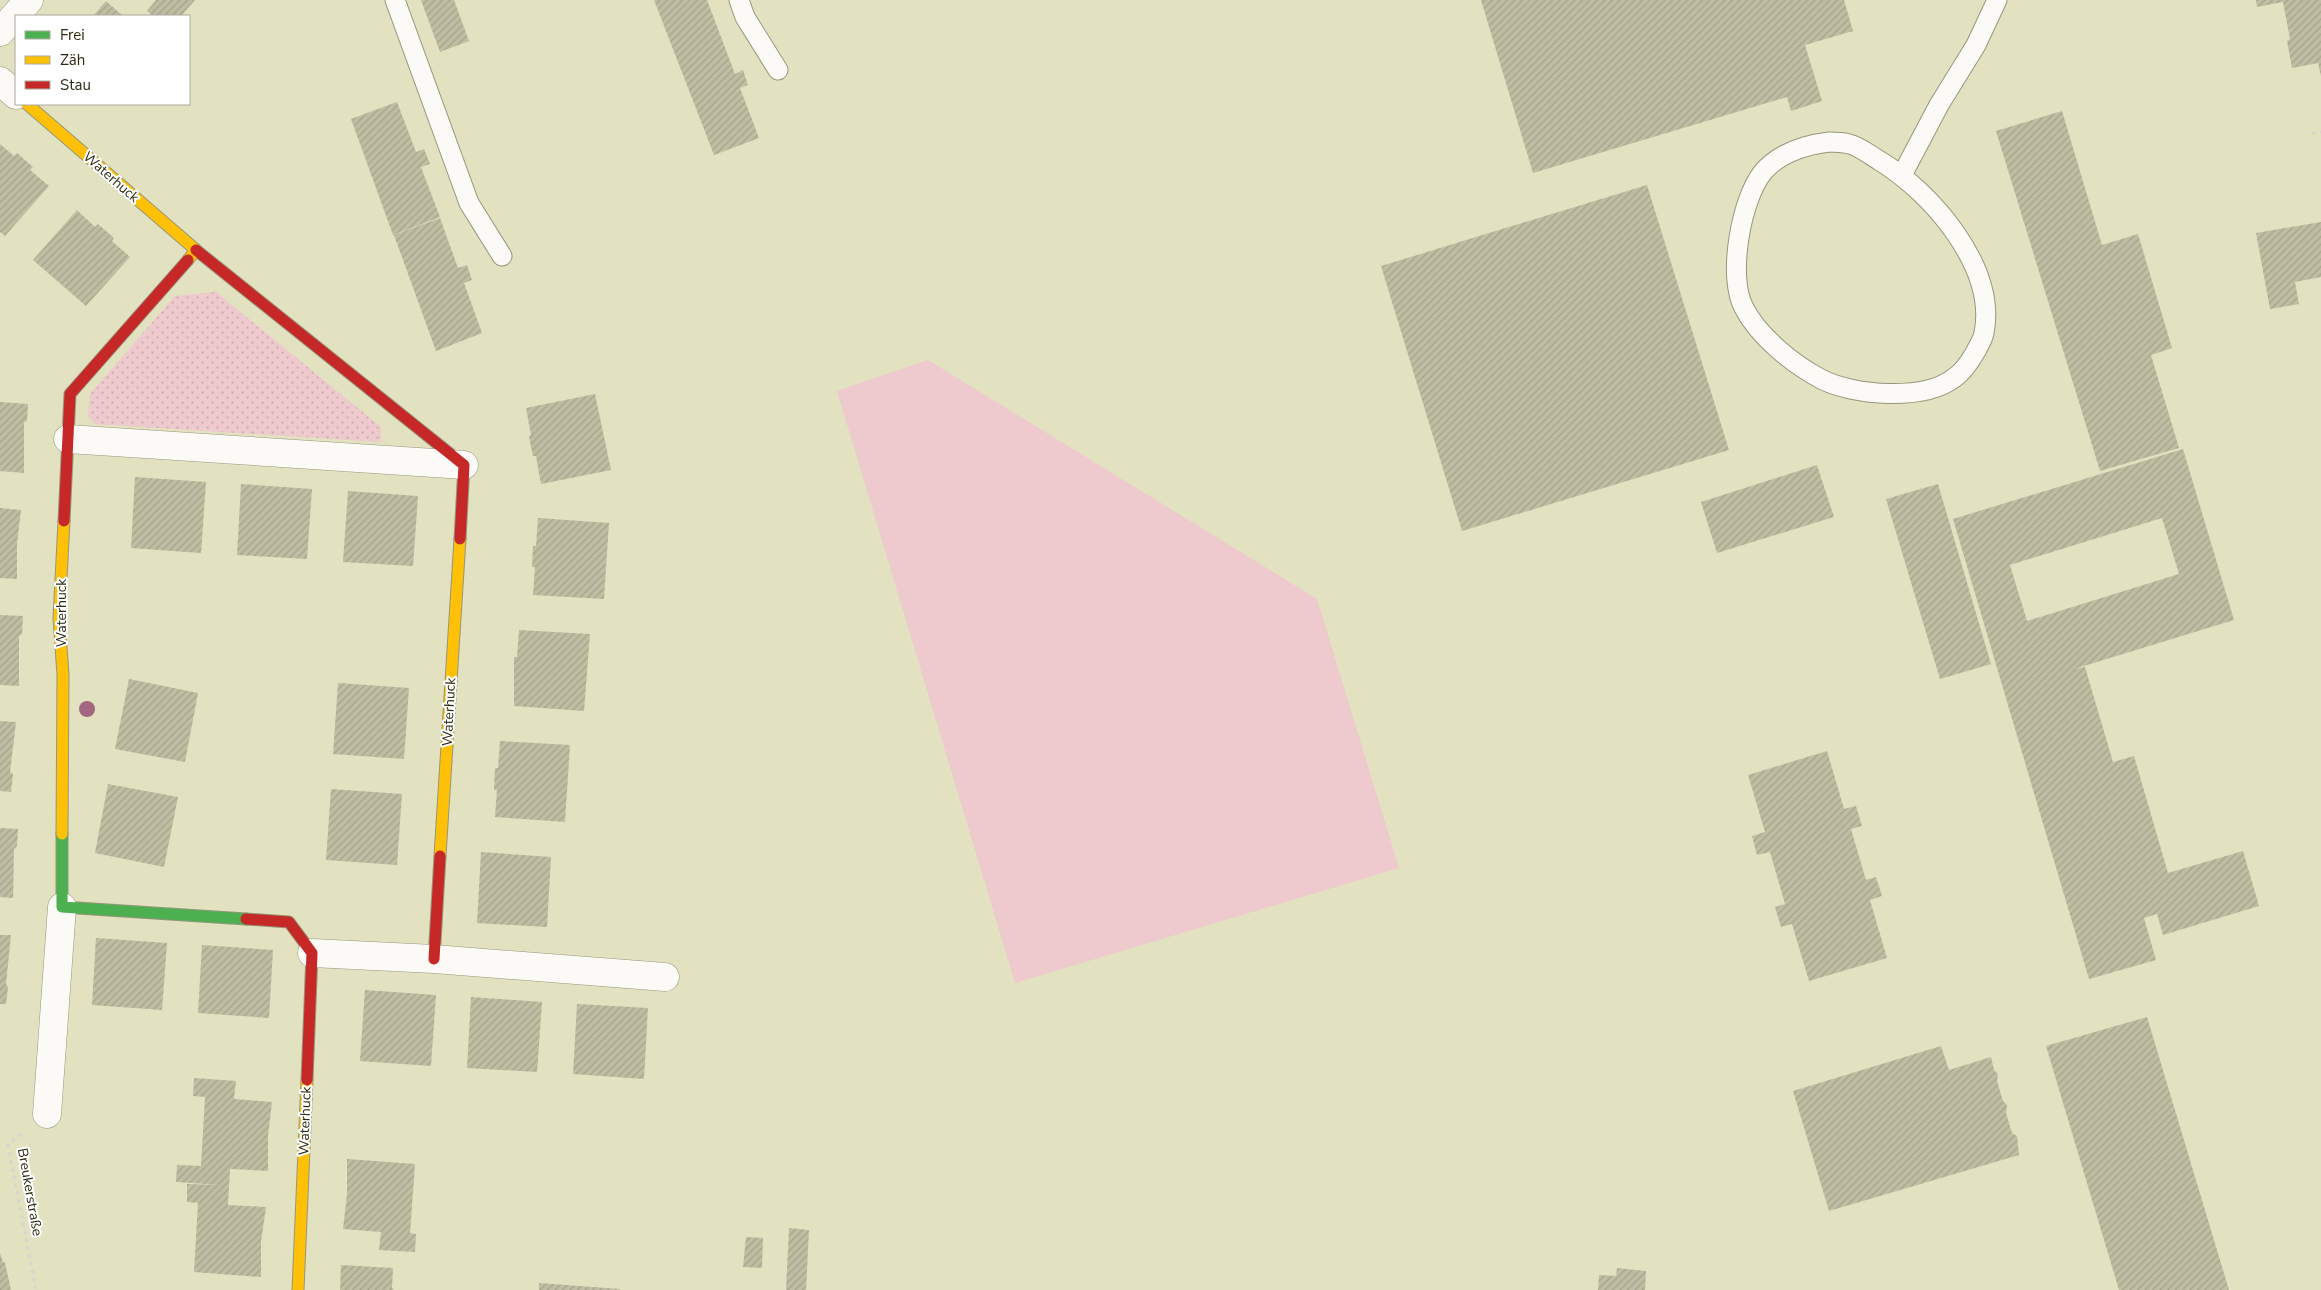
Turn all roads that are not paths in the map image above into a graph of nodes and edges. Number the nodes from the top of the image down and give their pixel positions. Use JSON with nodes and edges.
{"nodes":[{"id":1,"x":29,"y":0,"type":"edge"},
{"id":2,"x":395,"y":0,"type":"edge"},
{"id":3,"x":739,"y":0,"type":"edge"},
{"id":4,"x":1998,"y":0,"type":"edge"},
{"id":5,"x":15,"y":15,"type":"edge"},
{"id":6,"x":15,"y":15,"type":"edge"},
{"id":7,"x":0,"y":32,"type":"edge"},
{"id":8,"x":778,"y":70,"type":"dead end"},
{"id":9,"x":0,"y":81,"type":"edge"},
{"id":10,"x":15,"y":94,"type":"edge"},
{"id":11,"x":27,"y":105,"type":"edge"},
{"id":12,"x":1902,"y":175,"type":"junction"},
{"id":13,"x":196,"y":250,"type":"junction"},
{"id":14,"x":502,"y":256,"type":"dead end"},
{"id":15,"x":68,"y":439,"type":"junction"},
{"id":16,"x":464,"y":465,"type":"junction"},
{"id":17,"x":62,"y":907,"type":"junction"},
{"id":18,"x":312,"y":953,"type":"junction"},
{"id":19,"x":434,"y":959,"type":"junction"},
{"id":20,"x":665,"y":977,"type":"dead end"},
{"id":21,"x":47,"y":1114,"type":"road end"},
{"id":22,"x":298,"y":1290,"type":"edge"}],
"edges":[{"from":1,"to":5,"type":"street"},
{"from":2,"to":14,"type":"lane"},
{"from":3,"to":8,"type":"lane"},
{"from":4,"to":12,"type":"lane"},
{"from":6,"to":7,"type":"street"},
{"from":9,"to":10,"type":"street"},
{"from":11,"to":13,"type":"street","name":"Waterhuck"},
{"from":12,"to":12,"type":"lane"},
{"from":13,"to":15,"type":"street","name":"Waterhuck"},
{"from":13,"to":16,"type":"street","name":"Waterhuck"},
{"from":15,"to":16,"type":"street"},
{"from":15,"to":17,"type":"street","name":"Waterhuck"},
{"from":16,"to":19,"type":"street","name":"Waterhuck"},
{"from":17,"to":18,"type":"street"},
{"from":17,"to":21,"type":"street","name":"Waterhuck"},
{"from":18,"to":19,"type":"street"},
{"from":18,"to":22,"type":"street","name":"Waterhuck"},
{"from":19,"to":20,"type":"street"}]}
